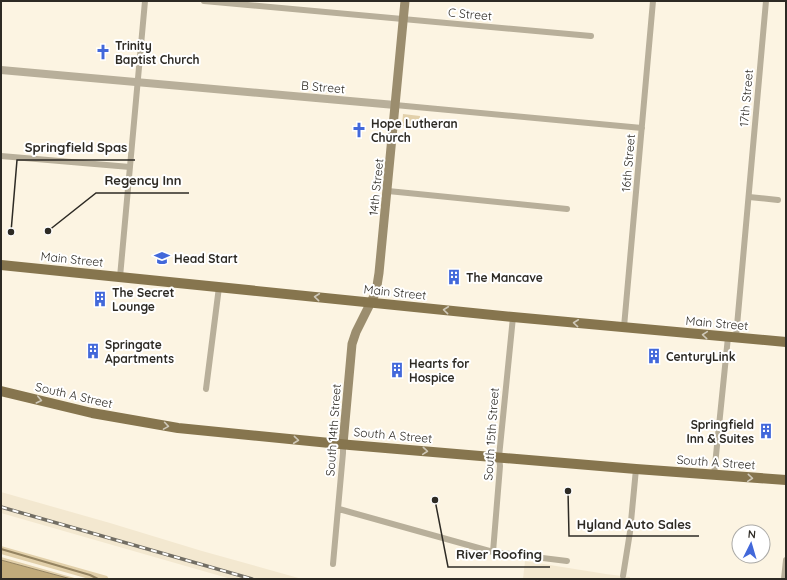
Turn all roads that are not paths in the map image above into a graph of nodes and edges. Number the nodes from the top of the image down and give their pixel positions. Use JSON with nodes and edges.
{"nodes":[{"id":1,"x":145,"y":1,"type":"edge"},
{"id":2,"x":204,"y":1,"type":"edge"},
{"id":3,"x":405,"y":1,"type":"edge"},
{"id":4,"x":653,"y":1,"type":"edge"},
{"id":5,"x":766,"y":1,"type":"edge"},
{"id":6,"x":403,"y":19,"type":"junction"},
{"id":7,"x":592,"y":36,"type":"dead end"},
{"id":8,"x":1,"y":70,"type":"edge"},
{"id":9,"x":138,"y":82,"type":"junction"},
{"id":10,"x":395,"y":106,"type":"junction"},
{"id":11,"x":642,"y":128,"type":"junction"},
{"id":12,"x":1,"y":156,"type":"edge"},
{"id":13,"x":130,"y":168,"type":"junction"},
{"id":14,"x":388,"y":191,"type":"junction"},
{"id":15,"x":749,"y":197,"type":"junction"},
{"id":16,"x":778,"y":200,"type":"dead end"},
{"id":17,"x":567,"y":209,"type":"dead end"},
{"id":18,"x":1,"y":265,"type":"edge"},
{"id":19,"x":120,"y":277,"type":"junction"},
{"id":20,"x":219,"y":287,"type":"junction"},
{"id":21,"x":372,"y":302,"type":"junction"},
{"id":22,"x":513,"y":317,"type":"junction"},
{"id":23,"x":624,"y":328,"type":"junction"},
{"id":24,"x":732,"y":337,"type":"junction"},
{"id":25,"x":786,"y":342,"type":"edge"},
{"id":26,"x":206,"y":389,"type":"dead end"},
{"id":27,"x":1,"y":391,"type":"edge"},
{"id":28,"x":343,"y":444,"type":"junction"},
{"id":29,"x":499,"y":458,"type":"junction"},
{"id":30,"x":636,"y":469,"type":"junction"},
{"id":31,"x":714,"y":475,"type":"junction"},
{"id":32,"x":786,"y":480,"type":"edge"},
{"id":33,"x":339,"y":509,"type":"junction"},
{"id":34,"x":493,"y":552,"type":"junction"},
{"id":35,"x":786,"y":560,"type":"edge"},
{"id":36,"x":567,"y":561,"type":"dead end"},
{"id":37,"x":333,"y":564,"type":"dead end"},
{"id":38,"x":623,"y":576,"type":"dead end"},
{"id":39,"x":784,"y":579,"type":"edge"}],
"edges":[{"from":1,"to":9,"type":"street"},
{"from":2,"to":6,"type":"street","name":"C Street"},
{"from":3,"to":6,"type":"main road","name":"14th Street"},
{"from":4,"to":11,"type":"street","name":"16th Street"},
{"from":5,"to":15,"type":"street","name":"17th Street"},
{"from":6,"to":7,"type":"street","name":"C Street"},
{"from":6,"to":10,"type":"main road","name":"14th Street"},
{"from":8,"to":9,"type":"street","name":"B Street"},
{"from":9,"to":10,"type":"street","name":"B Street"},
{"from":9,"to":13,"type":"street"},
{"from":10,"to":11,"type":"street","name":"B Street"},
{"from":10,"to":14,"type":"main road","name":"14th Street"},
{"from":11,"to":23,"type":"street","name":"16th Street"},
{"from":12,"to":13,"type":"street"},
{"from":13,"to":19,"type":"street"},
{"from":14,"to":17,"type":"street"},
{"from":14,"to":21,"type":"main road","name":"14th Street"},
{"from":15,"to":16,"type":"street"},
{"from":15,"to":24,"type":"street","name":"17th Street"},
{"from":18,"to":19,"type":"main road","name":"Main Street"},
{"from":19,"to":20,"type":"main road","name":"Main Street"},
{"from":21,"to":20,"type":"main road","name":"Main Street","one_way":true},
{"from":20,"to":26,"type":"street"},
{"from":22,"to":21,"type":"main road","name":"Main Street","one_way":true},
{"from":21,"to":28,"type":"main road","name":"South 14th Street"},
{"from":23,"to":22,"type":"main road","name":"Main Street","one_way":true},
{"from":22,"to":29,"type":"street","name":"South 15th Street"},
{"from":24,"to":23,"type":"main road","name":"Main Street","one_way":true},
{"from":24,"to":25,"type":"main road","name":"Main Street"},
{"from":24,"to":31,"type":"street","name":"17th Street"},
{"from":27,"to":28,"type":"main road","name":"South A Street","one_way":true},
{"from":28,"to":29,"type":"main road","name":"South A Street","one_way":true},
{"from":28,"to":33,"type":"street","name":"South 14th Street"},
{"from":29,"to":30,"type":"main road","name":"South A Street"},
{"from":29,"to":34,"type":"street","name":"South 15th Street"},
{"from":30,"to":31,"type":"main road","name":"South A Street"},
{"from":30,"to":38,"type":"street"},
{"from":31,"to":32,"type":"main road","name":"South A Street","one_way":true},
{"from":33,"to":34,"type":"street"},
{"from":33,"to":37,"type":"street","name":"South 14th Street"},
{"from":34,"to":36,"type":"street"},
{"from":35,"to":39,"type":"street"}]}
